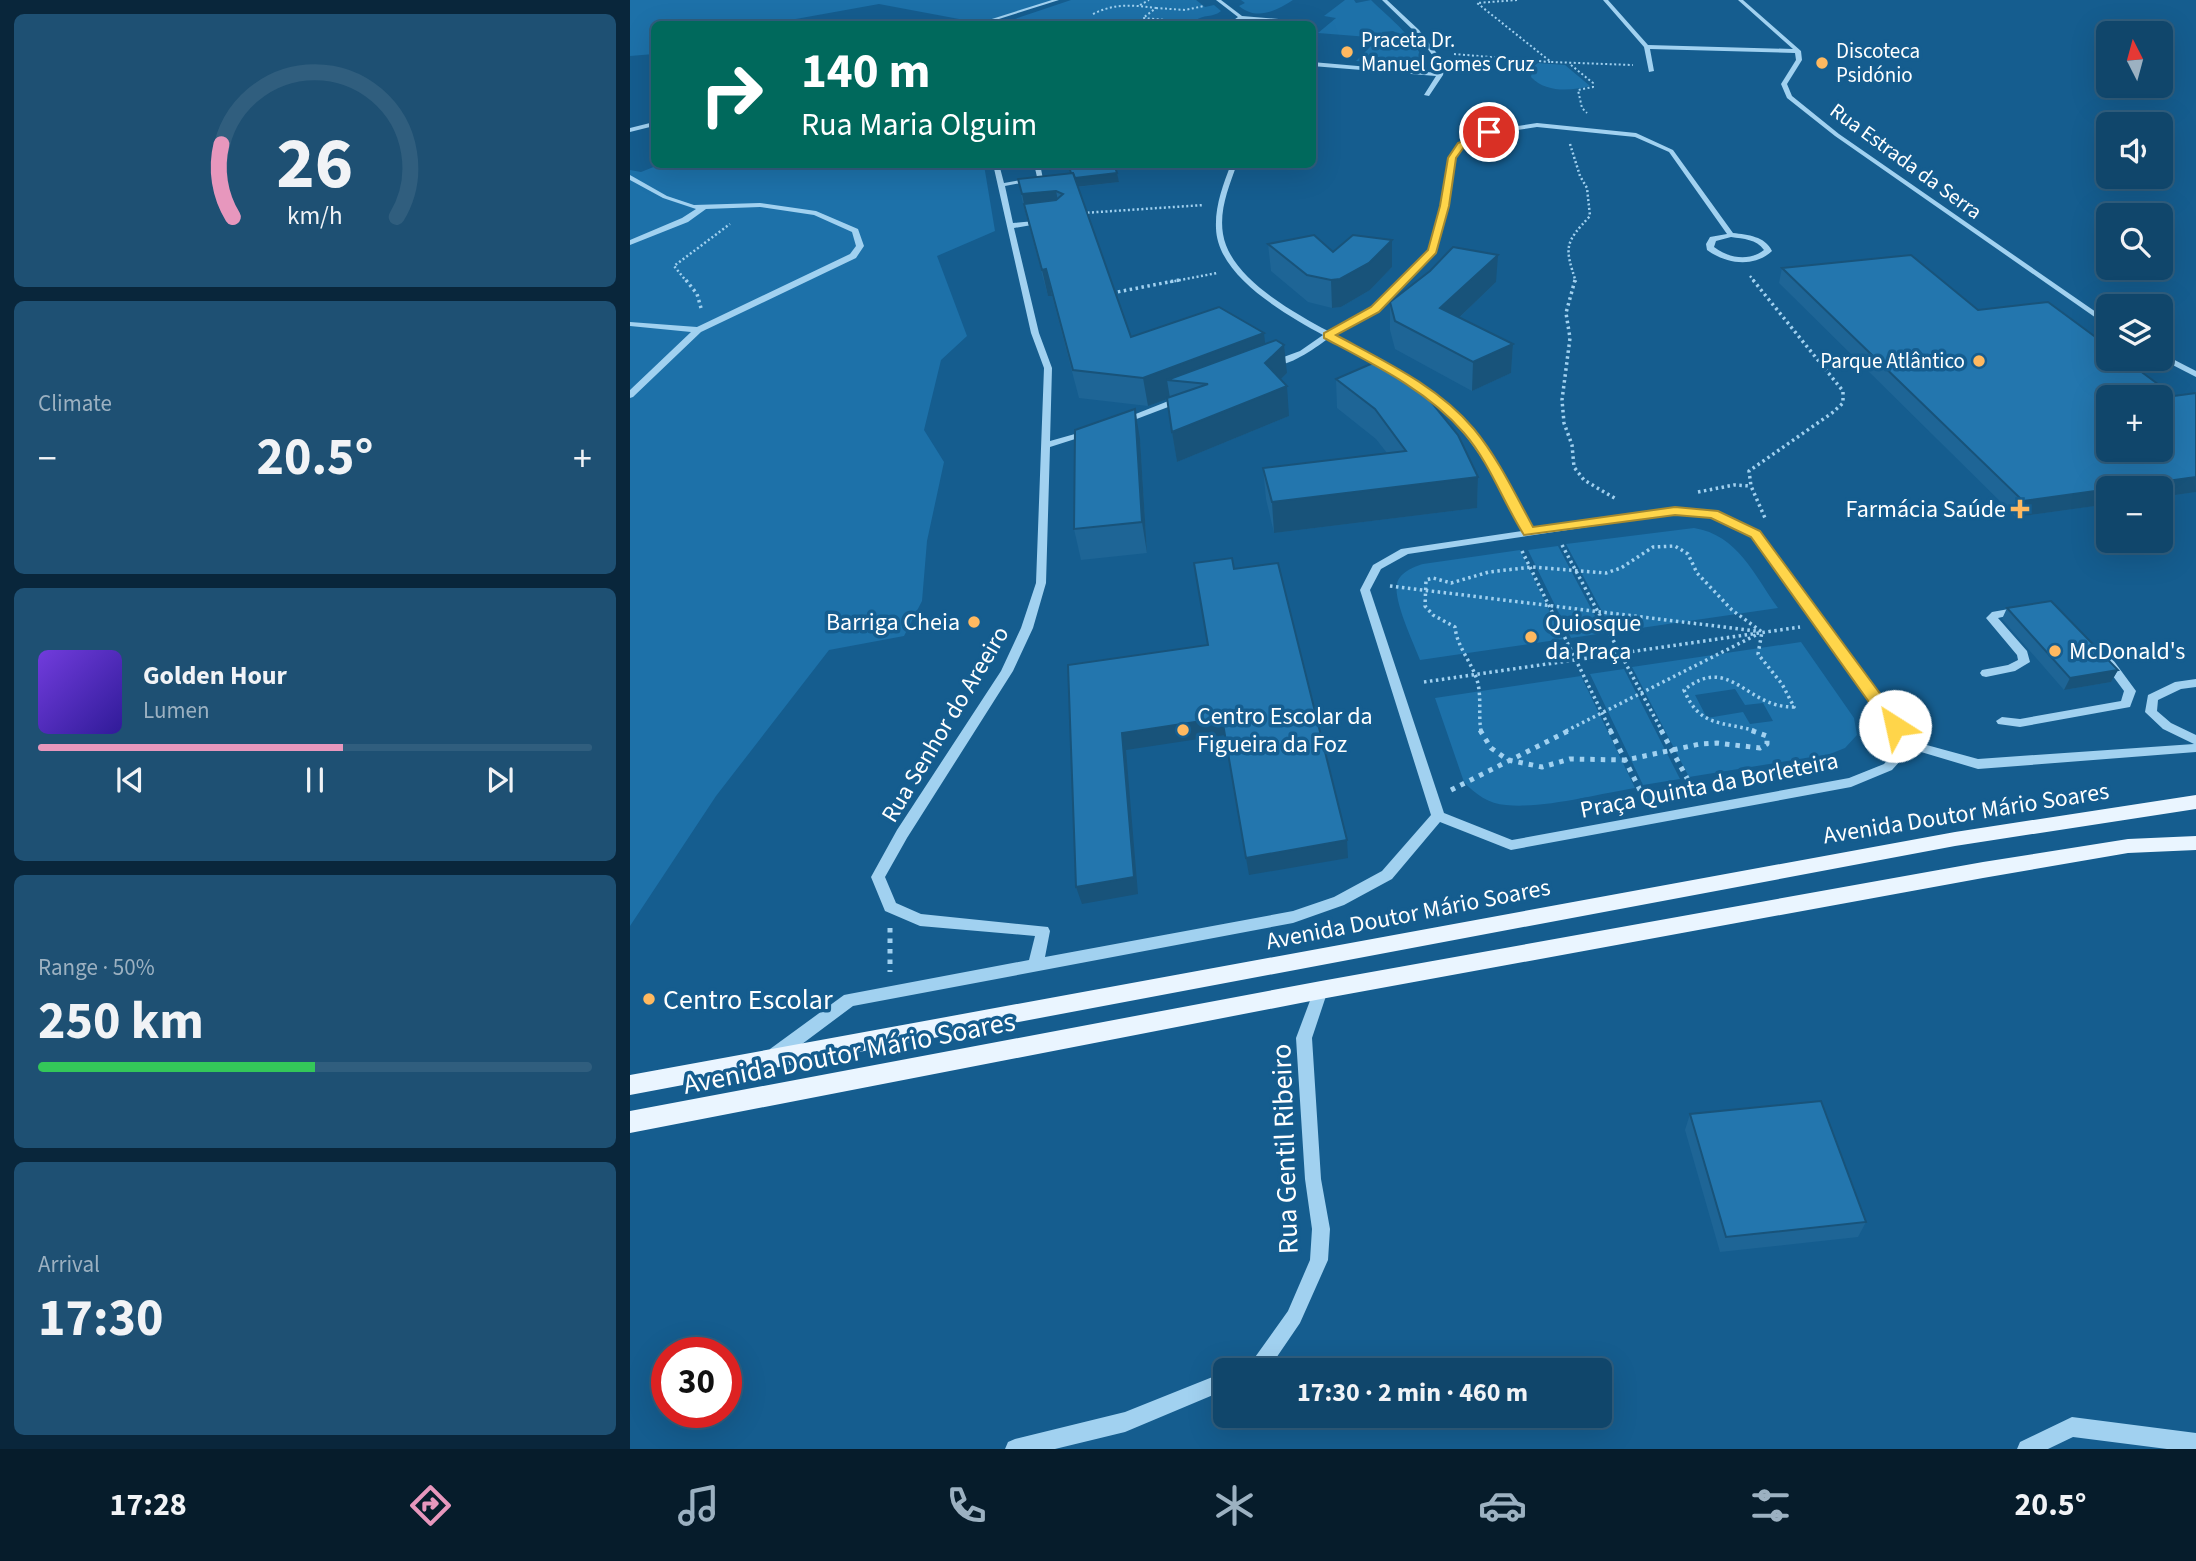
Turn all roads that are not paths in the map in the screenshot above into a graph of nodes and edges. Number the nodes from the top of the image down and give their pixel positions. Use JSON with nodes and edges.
{"nodes":[{"id":1,"x":1057,"y":0,"type":"edge"},
{"id":2,"x":1218,"y":0,"type":"edge"},
{"id":3,"x":1384,"y":0,"type":"edge"},
{"id":4,"x":1605,"y":0,"type":"edge"},
{"id":5,"x":1740,"y":0,"type":"edge"},
{"id":6,"x":1749,"y":0,"type":"edge"},
{"id":7,"x":1241,"y":16,"type":"junction"},
{"id":8,"x":993,"y":21,"type":"edge"},
{"id":9,"x":1234,"y":21,"type":"edge"},
{"id":10,"x":1298,"y":21,"type":"edge"},
{"id":11,"x":1647,"y":47,"type":"junction"},
{"id":12,"x":1798,"y":51,"type":"junction"},
{"id":13,"x":1316,"y":64,"type":"edge"},
{"id":14,"x":1651,"y":68,"type":"road end"},
{"id":15,"x":1440,"y":75,"type":"junction"},
{"id":16,"x":1427,"y":95,"type":"dead end"},
{"id":17,"x":651,"y":125,"type":"edge"},
{"id":18,"x":630,"y":130,"type":"edge"},
{"id":19,"x":997,"y":168,"type":"edge"},
{"id":20,"x":1038,"y":168,"type":"edge"},
{"id":21,"x":1233,"y":168,"type":"edge"},
{"id":22,"x":630,"y":177,"type":"edge"},
{"id":23,"x":1001,"y":185,"type":"junction"},
{"id":24,"x":704,"y":207,"type":"junction"},
{"id":25,"x":1049,"y":221,"type":"edge"},
{"id":26,"x":1010,"y":226,"type":"junction"},
{"id":27,"x":1731,"y":236,"type":"junction"},
{"id":28,"x":630,"y":243,"type":"edge"},
{"id":29,"x":2096,"y":316,"type":"edge"},
{"id":30,"x":630,"y":324,"type":"edge"},
{"id":31,"x":702,"y":328,"type":"junction"},
{"id":32,"x":1328,"y":335,"type":"junction"},
{"id":33,"x":2173,"y":362,"type":"edge"},
{"id":34,"x":1265,"y":367,"type":"edge"},
{"id":35,"x":2196,"y":374,"type":"edge"},
{"id":36,"x":630,"y":395,"type":"edge"},
{"id":37,"x":1188,"y":396,"type":"edge"},
{"id":38,"x":1111,"y":426,"type":"edge"},
{"id":39,"x":1100,"y":429,"type":"edge"},
{"id":40,"x":1045,"y":446,"type":"junction"},
{"id":41,"x":1528,"y":532,"type":"junction"},
{"id":42,"x":2035,"y":608,"type":"edge"},
{"id":43,"x":2095,"y":646,"type":"edge"},
{"id":44,"x":1986,"y":673,"type":"dead end"},
{"id":45,"x":2196,"y":683,"type":"edge"},
{"id":46,"x":2002,"y":721,"type":"dead end"},
{"id":47,"x":2196,"y":740,"type":"edge"},
{"id":48,"x":1908,"y":744,"type":"junction"},
{"id":49,"x":2196,"y":748,"type":"edge"},
{"id":50,"x":2196,"y":802,"type":"edge"},
{"id":51,"x":1438,"y":816,"type":"junction"},
{"id":52,"x":2196,"y":843,"type":"edge"},
{"id":53,"x":1036,"y":964,"type":"junction"},
{"id":54,"x":1321,"y":990,"type":"junction"},
{"id":55,"x":770,"y":1059,"type":"junction"},
{"id":56,"x":630,"y":1085,"type":"edge"},
{"id":57,"x":630,"y":1122,"type":"edge"},
{"id":58,"x":1319,"y":1260,"type":"joint"},
{"id":59,"x":1265,"y":1358,"type":"edge"},
{"id":60,"x":1213,"y":1386,"type":"edge"},
{"id":61,"x":2196,"y":1443,"type":"edge"},
{"id":62,"x":1015,"y":1449,"type":"edge"},
{"id":63,"x":2027,"y":1449,"type":"edge"}],
"edges":[{"from":1,"to":8,"type":"street"},
{"from":2,"to":7,"type":"street"},
{"from":3,"to":15,"type":"street"},
{"from":4,"to":11,"type":"street"},
{"from":5,"to":6,"type":"street"},
{"from":5,"to":12,"type":"street"},
{"from":7,"to":9,"type":"street"},
{"from":7,"to":10,"type":"street"},
{"from":11,"to":12,"type":"street"},
{"from":11,"to":14,"type":"street"},
{"from":12,"to":29,"type":"street","name":"Rua Estrada da Serra"},
{"from":13,"to":15,"type":"street"},
{"from":15,"to":16,"type":"street"},
{"from":17,"to":18,"type":"street"},
{"from":19,"to":23,"type":"street","name":"Rua Senhor do Areeiro"},
{"from":20,"to":23,"type":"street"},
{"from":21,"to":32,"type":"street"},
{"from":22,"to":24,"type":"street"},
{"from":23,"to":26,"type":"street","name":"Rua Senhor do Areeiro"},
{"from":24,"to":28,"type":"street"},
{"from":24,"to":31,"type":"street"},
{"from":25,"to":26,"type":"street"},
{"from":26,"to":40,"type":"street","name":"Rua Senhor do Areeiro"},
{"from":27,"to":27,"type":"street"},
{"from":27,"to":32,"type":"street"},
{"from":30,"to":31,"type":"street"},
{"from":31,"to":36,"type":"street"},
{"from":32,"to":34,"type":"street"},
{"from":32,"to":41,"type":"street"},
{"from":33,"to":35,"type":"street"},
{"from":37,"to":38,"type":"street"},
{"from":39,"to":40,"type":"street"},
{"from":40,"to":53,"type":"street","name":"Rua Senhor do Areeiro"},
{"from":41,"to":48,"type":"street"},
{"from":41,"to":51,"type":"street"},
{"from":42,"to":44,"type":"street"},
{"from":43,"to":46,"type":"street"},
{"from":45,"to":47,"type":"street"},
{"from":48,"to":49,"type":"street"},
{"from":48,"to":51,"type":"street","name":"Praça Quinta da Borleteira"},
{"from":50,"to":55,"type":"main road","name":"Avenida Doutor Mário Soares"},
{"from":51,"to":53,"type":"street"},
{"from":52,"to":54,"type":"main road","name":"Avenida Doutor Mário Soares"},
{"from":53,"to":55,"type":"street"},
{"from":54,"to":57,"type":"main road","name":"Avenida Doutor Mário Soares"},
{"from":54,"to":58,"type":"street","name":"Rua Gentil Ribeiro"},
{"from":55,"to":56,"type":"main road","name":"Avenida Doutor Mário Soares"},
{"from":58,"to":59,"type":"street","name":"Rua Gentil Ribeiro"},
{"from":60,"to":62,"type":"street"},
{"from":61,"to":63,"type":"street"}]}
